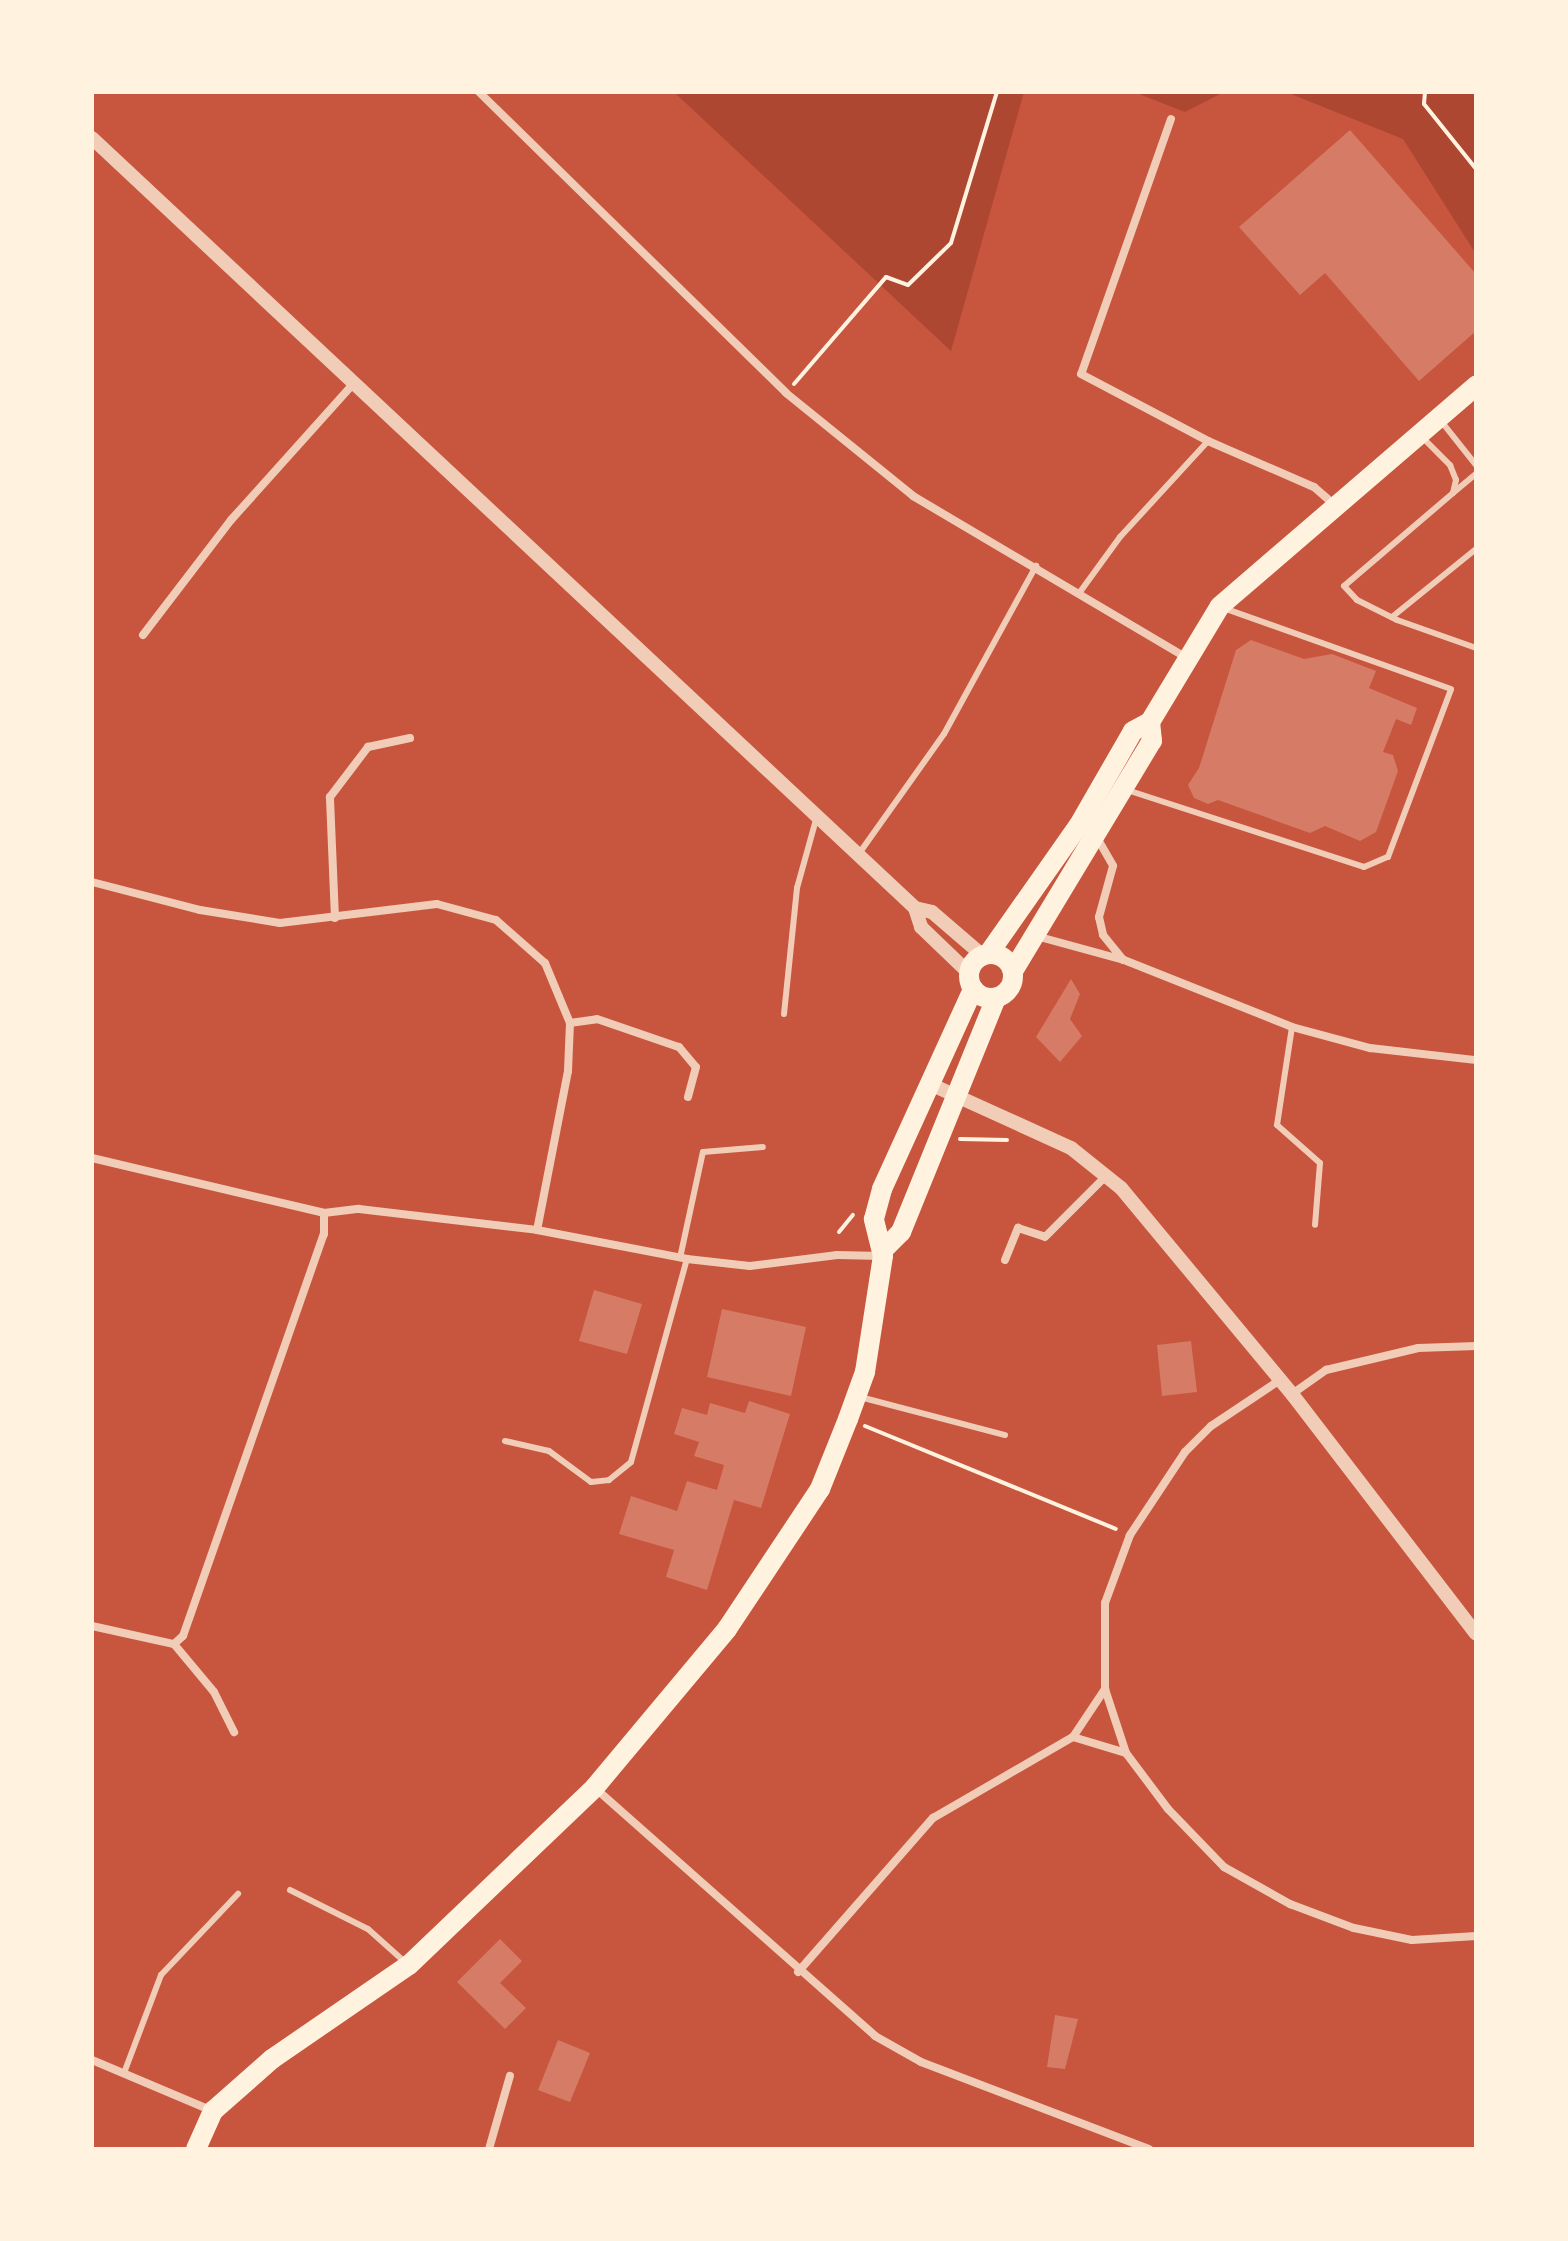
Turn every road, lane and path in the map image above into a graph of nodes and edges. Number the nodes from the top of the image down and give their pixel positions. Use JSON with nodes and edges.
{"nodes":[{"id":1,"x":479,"y":92,"type":"edge"},
{"id":2,"x":997,"y":92,"type":"edge"},
{"id":3,"x":1425,"y":92,"type":"edge"},
{"id":4,"x":1171,"y":119,"type":"dead end"},
{"id":5,"x":92,"y":138,"type":"edge"},
{"id":6,"x":1476,"y":169,"type":"edge"},
{"id":7,"x":354,"y":383,"type":"junction"},
{"id":8,"x":1476,"y":386,"type":"edge"},
{"id":9,"x":786,"y":393,"type":"junction"},
{"id":10,"x":1439,"y":418,"type":"junction"},
{"id":11,"x":1419,"y":435,"type":"junction"},
{"id":12,"x":1208,"y":441,"type":"junction"},
{"id":13,"x":1476,"y":465,"type":"edge"},
{"id":14,"x":1476,"y":474,"type":"edge"},
{"id":15,"x":1453,"y":493,"type":"junction"},
{"id":16,"x":1336,"y":505,"type":"junction"},
{"id":17,"x":1476,"y":549,"type":"edge"},
{"id":18,"x":1036,"y":566,"type":"junction"},
{"id":19,"x":1080,"y":592,"type":"junction"},
{"id":20,"x":1220,"y":606,"type":"junction"},
{"id":21,"x":1392,"y":617,"type":"junction"},
{"id":22,"x":143,"y":635,"type":"dead end"},
{"id":23,"x":1476,"y":648,"type":"edge"},
{"id":24,"x":1188,"y":658,"type":"junction"},
{"id":25,"x":1150,"y":722,"type":"junction"},
{"id":26,"x":410,"y":738,"type":"dead end"},
{"id":27,"x":1125,"y":789,"type":"junction"},
{"id":28,"x":817,"y":816,"type":"junction"},
{"id":29,"x":1079,"y":825,"type":"junction"},
{"id":30,"x":1097,"y":837,"type":"junction"},
{"id":31,"x":858,"y":855,"type":"junction"},
{"id":32,"x":92,"y":882,"type":"edge"},
{"id":33,"x":915,"y":908,"type":"junction"},
{"id":34,"x":335,"y":918,"type":"junction"},
{"id":35,"x":1035,"y":936,"type":"junction"},
{"id":36,"x":986,"y":954,"type":"junction"},
{"id":37,"x":1124,"y":960,"type":"junction"},
{"id":38,"x":1013,"y":971,"type":"junction"},
{"id":39,"x":971,"y":981,"type":"junction"},
{"id":40,"x":996,"y":998,"type":"junction"},
{"id":41,"x":784,"y":1014,"type":"dead end"},
{"id":42,"x":570,"y":1023,"type":"junction"},
{"id":43,"x":1292,"y":1027,"type":"junction"},
{"id":44,"x":1476,"y":1060,"type":"edge"},
{"id":45,"x":930,"y":1084,"type":"junction"},
{"id":46,"x":956,"y":1094,"type":"junction"},
{"id":47,"x":688,"y":1097,"type":"dead end"},
{"id":48,"x":763,"y":1147,"type":"dead end"},
{"id":49,"x":92,"y":1158,"type":"edge"},
{"id":50,"x":1107,"y":1175,"type":"junction"},
{"id":51,"x":324,"y":1213,"type":"junction"},
{"id":52,"x":1315,"y":1225,"type":"dead end"},
{"id":53,"x":537,"y":1230,"type":"junction"},
{"id":54,"x":883,"y":1253,"type":"junction"},
{"id":55,"x":683,"y":1258,"type":"junction"},
{"id":56,"x":1005,"y":1260,"type":"dead end"},
{"id":57,"x":1476,"y":1346,"type":"edge"},
{"id":58,"x":1280,"y":1380,"type":"junction"},
{"id":59,"x":1292,"y":1394,"type":"junction"},
{"id":60,"x":856,"y":1396,"type":"junction"},
{"id":61,"x":848,"y":1419,"type":"junction"},
{"id":62,"x":1005,"y":1435,"type":"dead end"},
{"id":63,"x":505,"y":1441,"type":"dead end"},
{"id":64,"x":1130,"y":1535,"type":"junction"},
{"id":65,"x":92,"y":1626,"type":"edge"},
{"id":66,"x":1476,"y":1634,"type":"edge"},
{"id":67,"x":174,"y":1644,"type":"junction"},
{"id":68,"x":1105,"y":1689,"type":"junction"},
{"id":69,"x":234,"y":1732,"type":"dead end"},
{"id":70,"x":1073,"y":1737,"type":"junction"},
{"id":71,"x":1126,"y":1753,"type":"junction"},
{"id":72,"x":595,"y":1787,"type":"junction"},
{"id":73,"x":290,"y":1890,"type":"dead end"},
{"id":74,"x":238,"y":1894,"type":"dead end"},
{"id":75,"x":1476,"y":1936,"type":"edge"},
{"id":76,"x":409,"y":1965,"type":"junction"},
{"id":77,"x":798,"y":1972,"type":"junction"},
{"id":78,"x":92,"y":2060,"type":"edge"},
{"id":79,"x":124,"y":2073,"type":"junction"},
{"id":80,"x":510,"y":2076,"type":"dead end"},
{"id":81,"x":213,"y":2111,"type":"junction"},
{"id":82,"x":1130,"y":2147,"type":"edge"},
{"id":83,"x":196,"y":2149,"type":"edge"},
{"id":84,"x":489,"y":2149,"type":"edge"},
{"id":85,"x":1149,"y":2149,"type":"edge"}],
"edges":[{"from":1,"to":9,"type":"street"},
{"from":2,"to":9,"type":"path"},
{"from":3,"to":6,"type":"path"},
{"from":4,"to":12,"type":"street"},
{"from":5,"to":7,"type":"street"},
{"from":7,"to":22,"type":"street"},
{"from":7,"to":28,"type":"street"},
{"from":8,"to":10,"type":"main road"},
{"from":9,"to":18,"type":"street"},
{"from":10,"to":11,"type":"main road"},
{"from":10,"to":13,"type":"lane"},
{"from":11,"to":15,"type":"lane"},
{"from":11,"to":16,"type":"main road"},
{"from":12,"to":16,"type":"street"},
{"from":12,"to":19,"type":"lane"},
{"from":14,"to":15,"type":"lane"},
{"from":15,"to":21,"type":"lane"},
{"from":16,"to":20,"type":"main road"},
{"from":17,"to":21,"type":"lane"},
{"from":18,"to":19,"type":"street"},
{"from":18,"to":31,"type":"lane"},
{"from":19,"to":24,"type":"street"},
{"from":20,"to":24,"type":"main road"},
{"from":20,"to":27,"type":"lane"},
{"from":21,"to":23,"type":"lane"},
{"from":24,"to":25,"type":"main road"},
{"from":25,"to":27,"type":"main road"},
{"from":25,"to":29,"type":"main road"},
{"from":26,"to":34,"type":"street"},
{"from":27,"to":30,"type":"main road"},
{"from":28,"to":31,"type":"street"},
{"from":28,"to":41,"type":"lane"},
{"from":29,"to":30,"type":"street"},
{"from":29,"to":36,"type":"main road"},
{"from":30,"to":35,"type":"main road"},
{"from":30,"to":37,"type":"street"},
{"from":31,"to":33,"type":"street"},
{"from":32,"to":34,"type":"street"},
{"from":33,"to":36,"type":"street"},
{"from":33,"to":39,"type":"street"},
{"from":34,"to":42,"type":"street"},
{"from":35,"to":37,"type":"street"},
{"from":35,"to":38,"type":"main road"},
{"from":36,"to":38,"type":"main road"},
{"from":36,"to":39,"type":"main road"},
{"from":37,"to":43,"type":"street"},
{"from":38,"to":40,"type":"main road"},
{"from":39,"to":40,"type":"main road"},
{"from":39,"to":45,"type":"main road"},
{"from":40,"to":46,"type":"main road"},
{"from":42,"to":47,"type":"street"},
{"from":42,"to":53,"type":"street"},
{"from":43,"to":44,"type":"street"},
{"from":43,"to":52,"type":"lane"},
{"from":45,"to":46,"type":"street"},
{"from":45,"to":54,"type":"main road"},
{"from":46,"to":50,"type":"street"},
{"from":46,"to":54,"type":"main road"},
{"from":48,"to":55,"type":"lane"},
{"from":49,"to":51,"type":"street"},
{"from":50,"to":56,"type":"street"},
{"from":50,"to":58,"type":"street"},
{"from":51,"to":53,"type":"street"},
{"from":51,"to":67,"type":"street"},
{"from":53,"to":55,"type":"street"},
{"from":54,"to":55,"type":"street"},
{"from":54,"to":60,"type":"main road"},
{"from":55,"to":63,"type":"lane"},
{"from":57,"to":59,"type":"street"},
{"from":58,"to":59,"type":"street"},
{"from":58,"to":64,"type":"street"},
{"from":59,"to":66,"type":"street"},
{"from":60,"to":61,"type":"main road"},
{"from":60,"to":62,"type":"lane"},
{"from":61,"to":64,"type":"path"},
{"from":61,"to":72,"type":"main road"},
{"from":64,"to":68,"type":"street"},
{"from":65,"to":67,"type":"street"},
{"from":67,"to":69,"type":"street"},
{"from":68,"to":70,"type":"street"},
{"from":68,"to":71,"type":"street"},
{"from":70,"to":71,"type":"street"},
{"from":70,"to":77,"type":"street"},
{"from":71,"to":75,"type":"street"},
{"from":72,"to":76,"type":"main road"},
{"from":72,"to":77,"type":"street"},
{"from":73,"to":76,"type":"lane"},
{"from":74,"to":79,"type":"lane"},
{"from":76,"to":81,"type":"main road"},
{"from":77,"to":82,"type":"street"},
{"from":78,"to":79,"type":"street"},
{"from":79,"to":81,"type":"street"},
{"from":80,"to":84,"type":"street"},
{"from":81,"to":83,"type":"main road"},
{"from":82,"to":85,"type":"street"}]}
